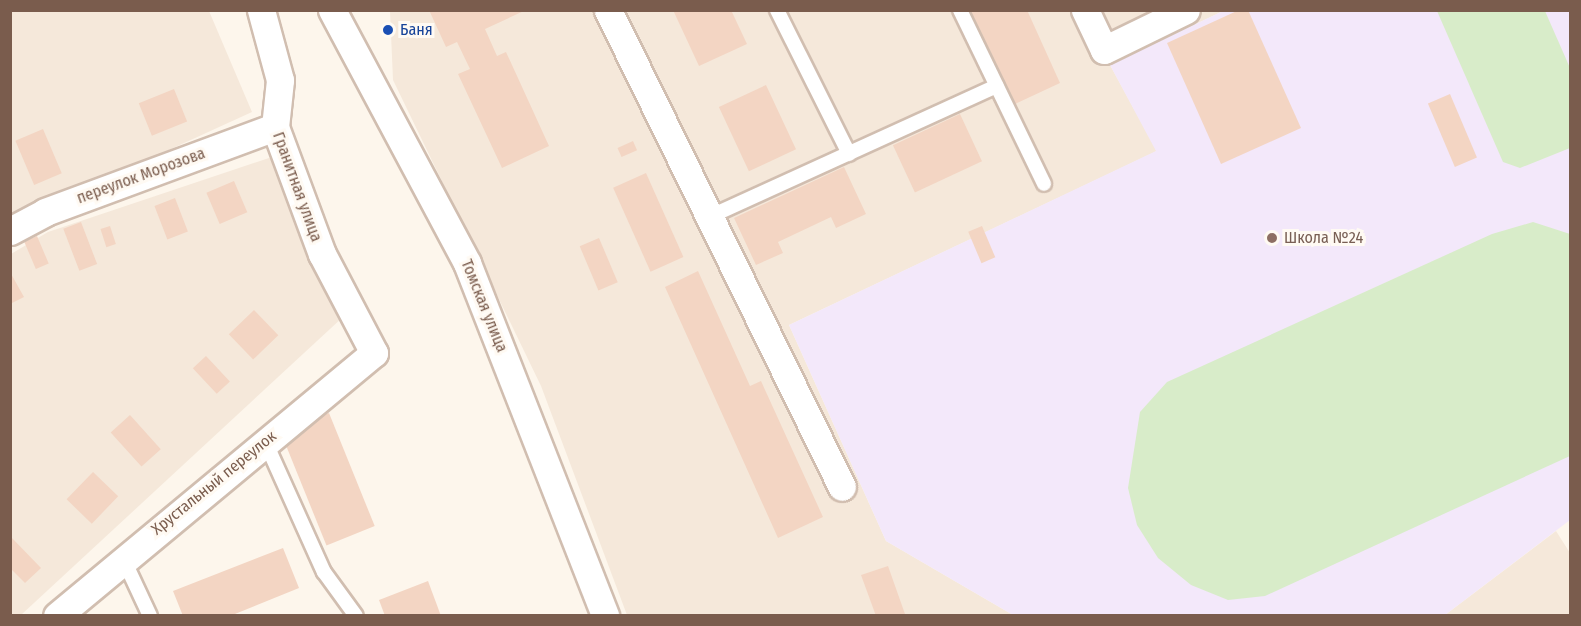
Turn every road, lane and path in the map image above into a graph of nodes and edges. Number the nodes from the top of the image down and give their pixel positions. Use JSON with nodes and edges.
{"nodes":[{"id":1,"x":261,"y":10,"type":"edge"},
{"id":2,"x":332,"y":10,"type":"edge"},
{"id":3,"x":608,"y":10,"type":"edge"},
{"id":4,"x":777,"y":10,"type":"edge"},
{"id":5,"x":960,"y":10,"type":"edge"},
{"id":6,"x":1085,"y":10,"type":"edge"},
{"id":7,"x":1186,"y":10,"type":"edge"},
{"id":8,"x":997,"y":86,"type":"junction"},
{"id":9,"x":275,"y":127,"type":"junction"},
{"id":10,"x":849,"y":154,"type":"junction"},
{"id":11,"x":1044,"y":184,"type":"dead end"},
{"id":12,"x":710,"y":217,"type":"junction"},
{"id":13,"x":10,"y":231,"type":"edge"},
{"id":14,"x":374,"y":353,"type":"joint"},
{"id":15,"x":265,"y":441,"type":"junction"},
{"id":16,"x":842,"y":487,"type":"dead end"},
{"id":17,"x":123,"y":558,"type":"junction"},
{"id":18,"x":57,"y":615,"type":"edge"},
{"id":19,"x":150,"y":615,"type":"edge"},
{"id":20,"x":356,"y":615,"type":"edge"},
{"id":21,"x":605,"y":615,"type":"edge"}],
"edges":[{"from":1,"to":9,"type":"street","name":"Гранитная улица"},
{"from":2,"to":21,"type":"street","name":"Томская улица"},
{"from":3,"to":12,"type":"street"},
{"from":4,"to":10,"type":"lane"},
{"from":5,"to":8,"type":"lane"},
{"from":6,"to":7,"type":"street"},
{"from":8,"to":10,"type":"lane"},
{"from":8,"to":11,"type":"lane"},
{"from":9,"to":13,"type":"street","name":"переулок Морозова"},
{"from":9,"to":14,"type":"street","name":"Гранитная улица"},
{"from":10,"to":12,"type":"lane"},
{"from":12,"to":16,"type":"street"},
{"from":14,"to":15,"type":"street","name":"Хрустальный переулок"},
{"from":15,"to":17,"type":"street","name":"Хрустальный переулок"},
{"from":15,"to":20,"type":"lane"},
{"from":17,"to":18,"type":"street","name":"Хрустальный переулок"},
{"from":17,"to":19,"type":"lane"}]}
